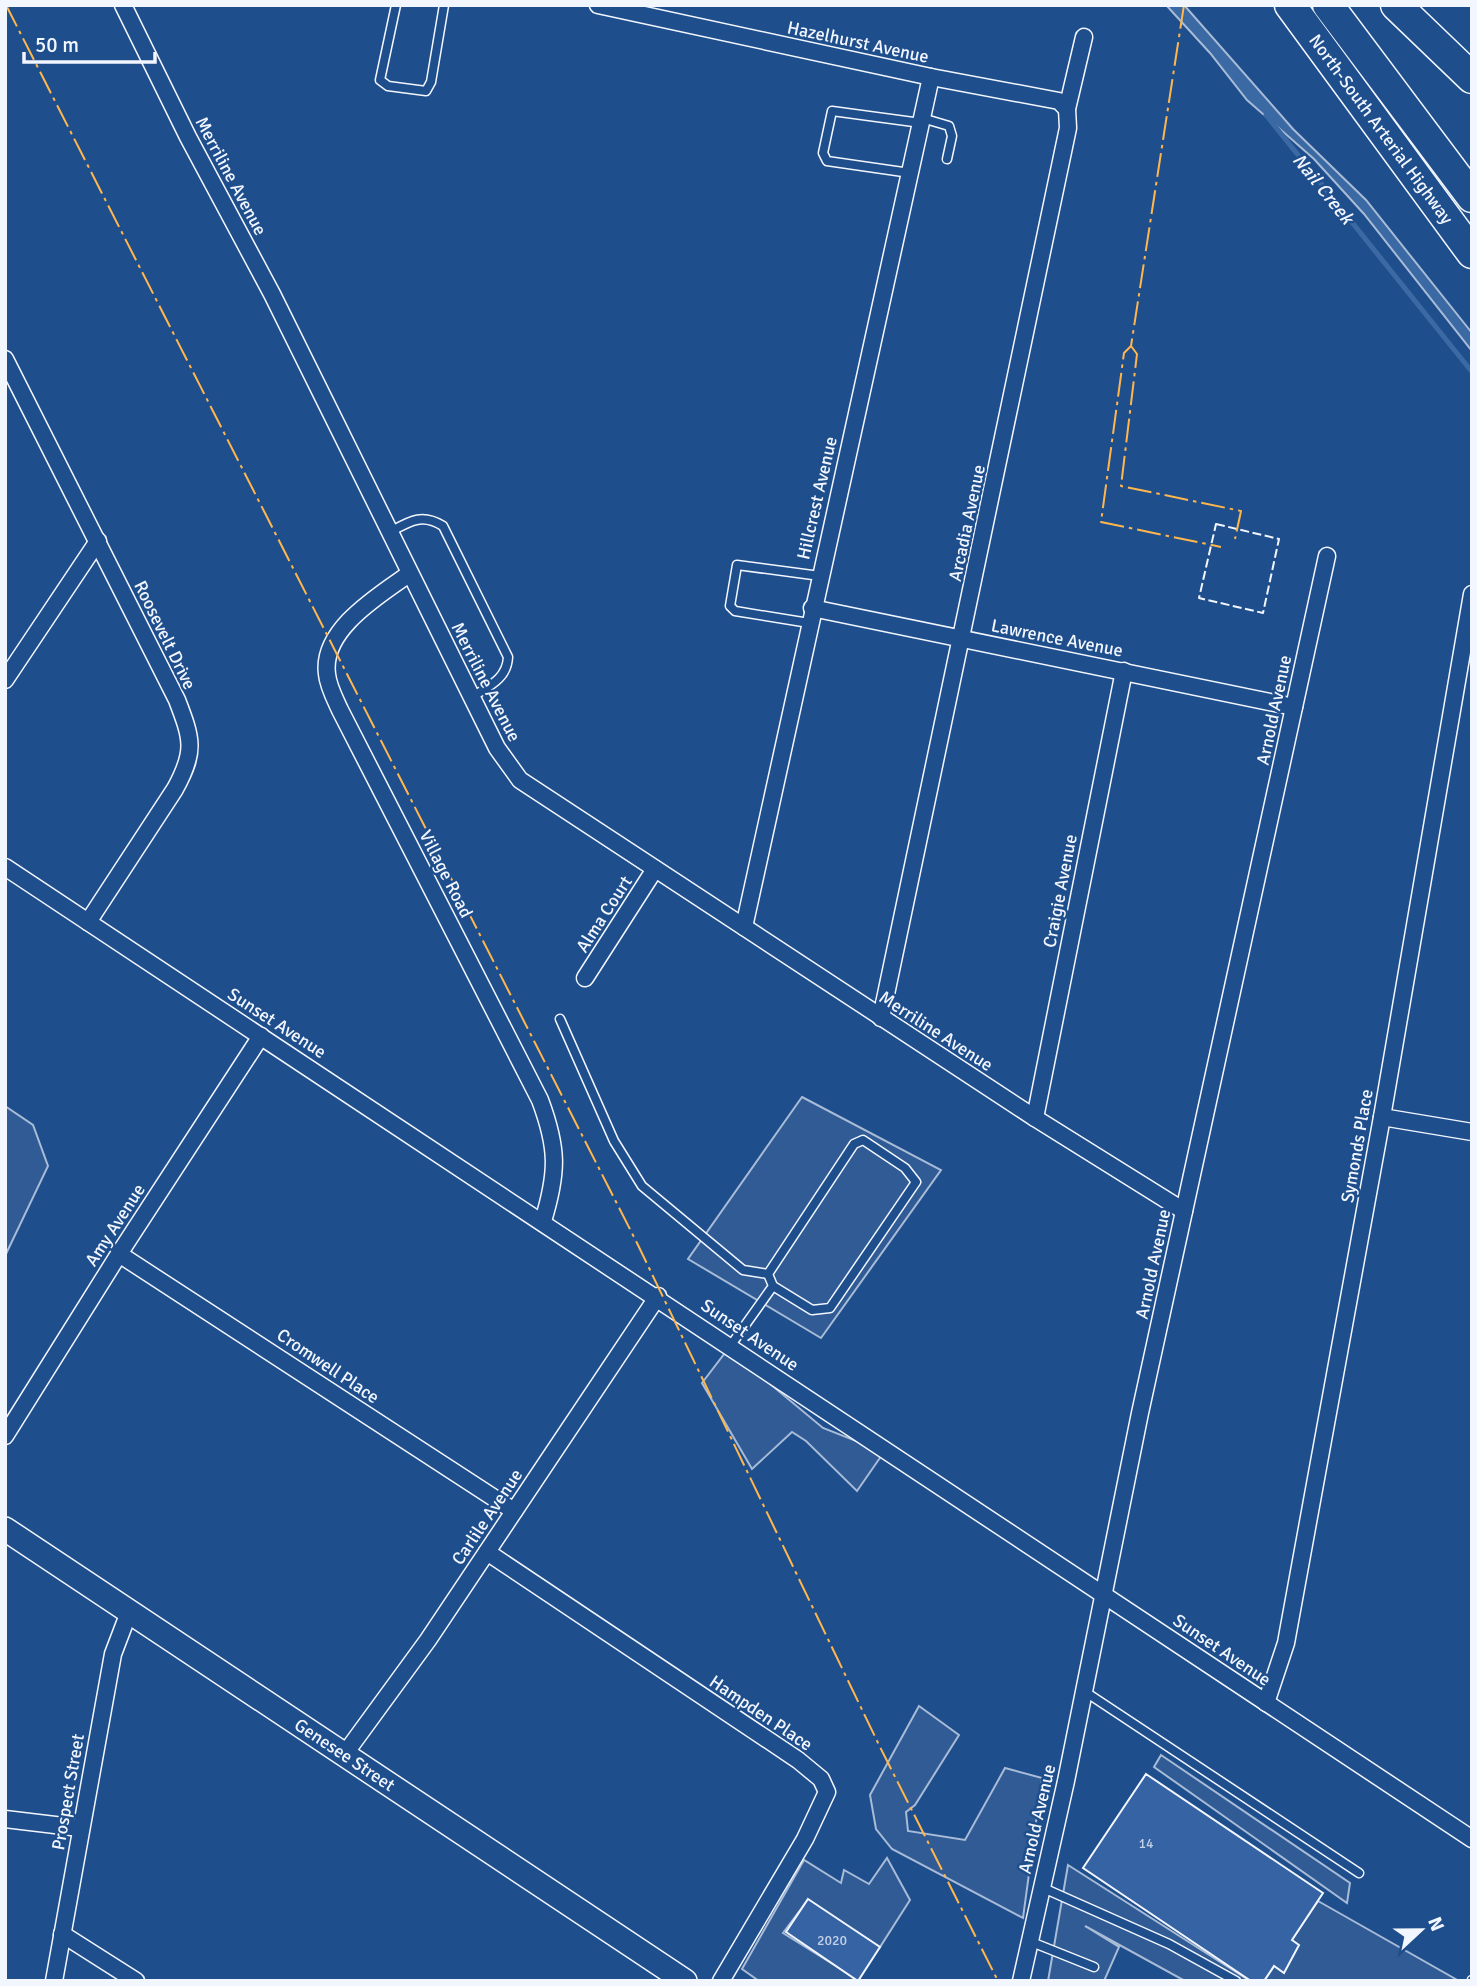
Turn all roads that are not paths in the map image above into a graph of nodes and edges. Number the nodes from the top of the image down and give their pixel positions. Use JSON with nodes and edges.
{"nodes":[{"id":1,"x":123,"y":5,"type":"edge"},
{"id":2,"x":396,"y":5,"type":"edge"},
{"id":3,"x":444,"y":5,"type":"edge"},
{"id":4,"x":598,"y":5,"type":"edge"},
{"id":5,"x":1290,"y":5,"type":"edge"},
{"id":6,"x":1328,"y":5,"type":"edge"},
{"id":7,"x":1396,"y":5,"type":"edge"},
{"id":8,"x":1084,"y":37,"type":"dead end"},
{"id":9,"x":931,"y":77,"type":"junction"},
{"id":10,"x":1472,"y":78,"type":"edge"},
{"id":11,"x":1067,"y":109,"type":"junction"},
{"id":12,"x":921,"y":121,"type":"junction"},
{"id":13,"x":947,"y":159,"type":"dead end"},
{"id":14,"x":910,"y":173,"type":"junction"},
{"id":15,"x":1472,"y":197,"type":"edge"},
{"id":16,"x":1472,"y":253,"type":"edge"},
{"id":17,"x":5,"y":359,"type":"edge"},
{"id":18,"x":389,"y":532,"type":"junction"},
{"id":19,"x":98,"y":541,"type":"junction"},
{"id":20,"x":1327,"y":556,"type":"dead end"},
{"id":21,"x":409,"y":574,"type":"junction"},
{"id":22,"x":820,"y":576,"type":"junction"},
{"id":23,"x":1472,"y":594,"type":"edge"},
{"id":24,"x":811,"y":615,"type":"junction"},
{"id":25,"x":963,"y":638,"type":"junction"},
{"id":26,"x":1124,"y":671,"type":"junction"},
{"id":27,"x":5,"y":680,"type":"edge"},
{"id":28,"x":471,"y":697,"type":"junction"},
{"id":29,"x":1294,"y":707,"type":"junction"},
{"id":30,"x":5,"y":867,"type":"edge"},
{"id":31,"x":655,"y":869,"type":"junction"},
{"id":32,"x":88,"y":922,"type":"junction"},
{"id":33,"x":744,"y":928,"type":"junction"},
{"id":34,"x":585,"y":978,"type":"dead end"},
{"id":35,"x":881,"y":1018,"type":"junction"},
{"id":36,"x":560,"y":1019,"type":"dead end"},
{"id":37,"x":261,"y":1036,"type":"junction"},
{"id":38,"x":1382,"y":1117,"type":"junction"},
{"id":39,"x":1035,"y":1118,"type":"junction"},
{"id":40,"x":1472,"y":1132,"type":"edge"},
{"id":41,"x":1184,"y":1211,"type":"junction"},
{"id":42,"x":543,"y":1221,"type":"junction"},
{"id":43,"x":119,"y":1254,"type":"junction"},
{"id":44,"x":768,"y":1274,"type":"junction"},
{"id":45,"x":772,"y":1286,"type":"junction"},
{"id":46,"x":657,"y":1296,"type":"junction"},
{"id":47,"x":731,"y":1345,"type":"junction"},
{"id":48,"x":5,"y":1436,"type":"edge"},
{"id":49,"x":514,"y":1511,"type":"junction"},
{"id":50,"x":5,"y":1529,"type":"edge"},
{"id":51,"x":487,"y":1552,"type":"junction"},
{"id":52,"x":1104,"y":1594,"type":"junction"},
{"id":53,"x":129,"y":1612,"type":"junction"},
{"id":54,"x":1084,"y":1691,"type":"junction"},
{"id":55,"x":1266,"y":1703,"type":"junction"},
{"id":56,"x":344,"y":1755,"type":"junction"},
{"id":57,"x":5,"y":1819,"type":"edge"},
{"id":58,"x":80,"y":1828,"type":"junction"},
{"id":59,"x":1472,"y":1839,"type":"edge"},
{"id":60,"x":1359,"y":1873,"type":"dead end"},
{"id":61,"x":1041,"y":1887,"type":"junction"},
{"id":62,"x":62,"y":1934,"type":"junction"},
{"id":63,"x":1029,"y":1941,"type":"junction"},
{"id":64,"x":1094,"y":1966,"type":"dead end"},
{"id":65,"x":677,"y":1978,"type":"edge"},
{"id":66,"x":54,"y":1981,"type":"edge"},
{"id":67,"x":136,"y":1981,"type":"edge"},
{"id":68,"x":721,"y":1981,"type":"edge"},
{"id":69,"x":1021,"y":1981,"type":"edge"},
{"id":70,"x":1236,"y":1981,"type":"edge"}],
"edges":[{"from":1,"to":18,"type":"street","name":"Merriline Avenue"},
{"from":2,"to":3,"type":"lane"},
{"from":4,"to":9,"type":"street","name":"Hazelhurst Avenue"},
{"from":5,"to":16,"type":"highway","name":"North-South Arterial Highway"},
{"from":6,"to":15,"type":"highway","name":"North-South Arterial Highway"},
{"from":7,"to":10,"type":"highway"},
{"from":8,"to":11,"type":"street","name":"Arcadia Avenue"},
{"from":9,"to":11,"type":"street","name":"Hazelhurst Avenue"},
{"from":9,"to":12,"type":"street","name":"Hillcrest Avenue"},
{"from":11,"to":25,"type":"street","name":"Arcadia Avenue"},
{"from":12,"to":13,"type":"lane"},
{"from":12,"to":14,"type":"street","name":"Hillcrest Avenue"},
{"from":12,"to":14,"type":"lane"},
{"from":14,"to":22,"type":"street","name":"Hillcrest Avenue"},
{"from":17,"to":19,"type":"street","name":"Roosevelt Drive"},
{"from":18,"to":21,"type":"street","name":"Merriline Avenue"},
{"from":18,"to":28,"type":"lane"},
{"from":19,"to":27,"type":"street"},
{"from":19,"to":32,"type":"street","name":"Roosevelt Drive"},
{"from":20,"to":29,"type":"street","name":"Arnold Avenue"},
{"from":21,"to":28,"type":"street","name":"Merriline Avenue"},
{"from":21,"to":42,"type":"street","name":"Village Road"},
{"from":22,"to":24,"type":"street","name":"Hillcrest Avenue"},
{"from":22,"to":24,"type":"lane"},
{"from":23,"to":38,"type":"street","name":"Symonds Place"},
{"from":24,"to":25,"type":"street","name":"Lawrence Avenue"},
{"from":24,"to":33,"type":"street","name":"Hillcrest Avenue"},
{"from":25,"to":26,"type":"street","name":"Lawrence Avenue"},
{"from":25,"to":35,"type":"street","name":"Arcadia Avenue"},
{"from":26,"to":29,"type":"street","name":"Lawrence Avenue"},
{"from":26,"to":39,"type":"street","name":"Craigie Avenue"},
{"from":28,"to":31,"type":"street","name":"Merriline Avenue"},
{"from":29,"to":41,"type":"street","name":"Arnold Avenue"},
{"from":30,"to":32,"type":"street","name":"Sunset Avenue"},
{"from":31,"to":33,"type":"street","name":"Merriline Avenue"},
{"from":31,"to":34,"type":"street","name":"Alma Court"},
{"from":32,"to":37,"type":"street","name":"Sunset Avenue"},
{"from":33,"to":35,"type":"street","name":"Merriline Avenue"},
{"from":35,"to":39,"type":"street","name":"Merriline Avenue"},
{"from":36,"to":44,"type":"lane"},
{"from":37,"to":42,"type":"street","name":"Sunset Avenue"},
{"from":37,"to":43,"type":"street","name":"Amy Avenue"},
{"from":38,"to":40,"type":"street"},
{"from":38,"to":55,"type":"street","name":"Symonds Place"},
{"from":39,"to":41,"type":"street","name":"Merriline Avenue"},
{"from":41,"to":52,"type":"street","name":"Arnold Avenue"},
{"from":42,"to":46,"type":"street","name":"Sunset Avenue"},
{"from":43,"to":48,"type":"street","name":"Amy Avenue"},
{"from":43,"to":49,"type":"street","name":"Cromwell Place"},
{"from":44,"to":45,"type":"lane"},
{"from":44,"to":45,"type":"lane"},
{"from":45,"to":47,"type":"lane"},
{"from":46,"to":47,"type":"street","name":"Sunset Avenue"},
{"from":46,"to":49,"type":"street","name":"Carlile Avenue"},
{"from":47,"to":52,"type":"street","name":"Sunset Avenue"},
{"from":49,"to":51,"type":"street","name":"Carlile Avenue"},
{"from":50,"to":53,"type":"main road","name":"Genesee Street"},
{"from":51,"to":56,"type":"street","name":"Carlile Avenue"},
{"from":51,"to":68,"type":"street","name":"Hampden Place"},
{"from":52,"to":54,"type":"street","name":"Arnold Avenue"},
{"from":52,"to":55,"type":"street","name":"Sunset Avenue"},
{"from":53,"to":56,"type":"main road","name":"Genesee Street"},
{"from":53,"to":58,"type":"street","name":"Prospect Street"},
{"from":54,"to":60,"type":"lane"},
{"from":54,"to":61,"type":"street","name":"Arnold Avenue"},
{"from":55,"to":59,"type":"street","name":"Sunset Avenue"},
{"from":56,"to":65,"type":"main road","name":"Genesee Street"},
{"from":57,"to":58,"type":"street"},
{"from":58,"to":62,"type":"street","name":"Prospect Street"},
{"from":61,"to":63,"type":"street","name":"Arnold Avenue"},
{"from":61,"to":70,"type":"lane"},
{"from":62,"to":66,"type":"street","name":"Prospect Street"},
{"from":62,"to":67,"type":"street"},
{"from":63,"to":64,"type":"lane"},
{"from":63,"to":69,"type":"street","name":"Arnold Avenue"}]}
